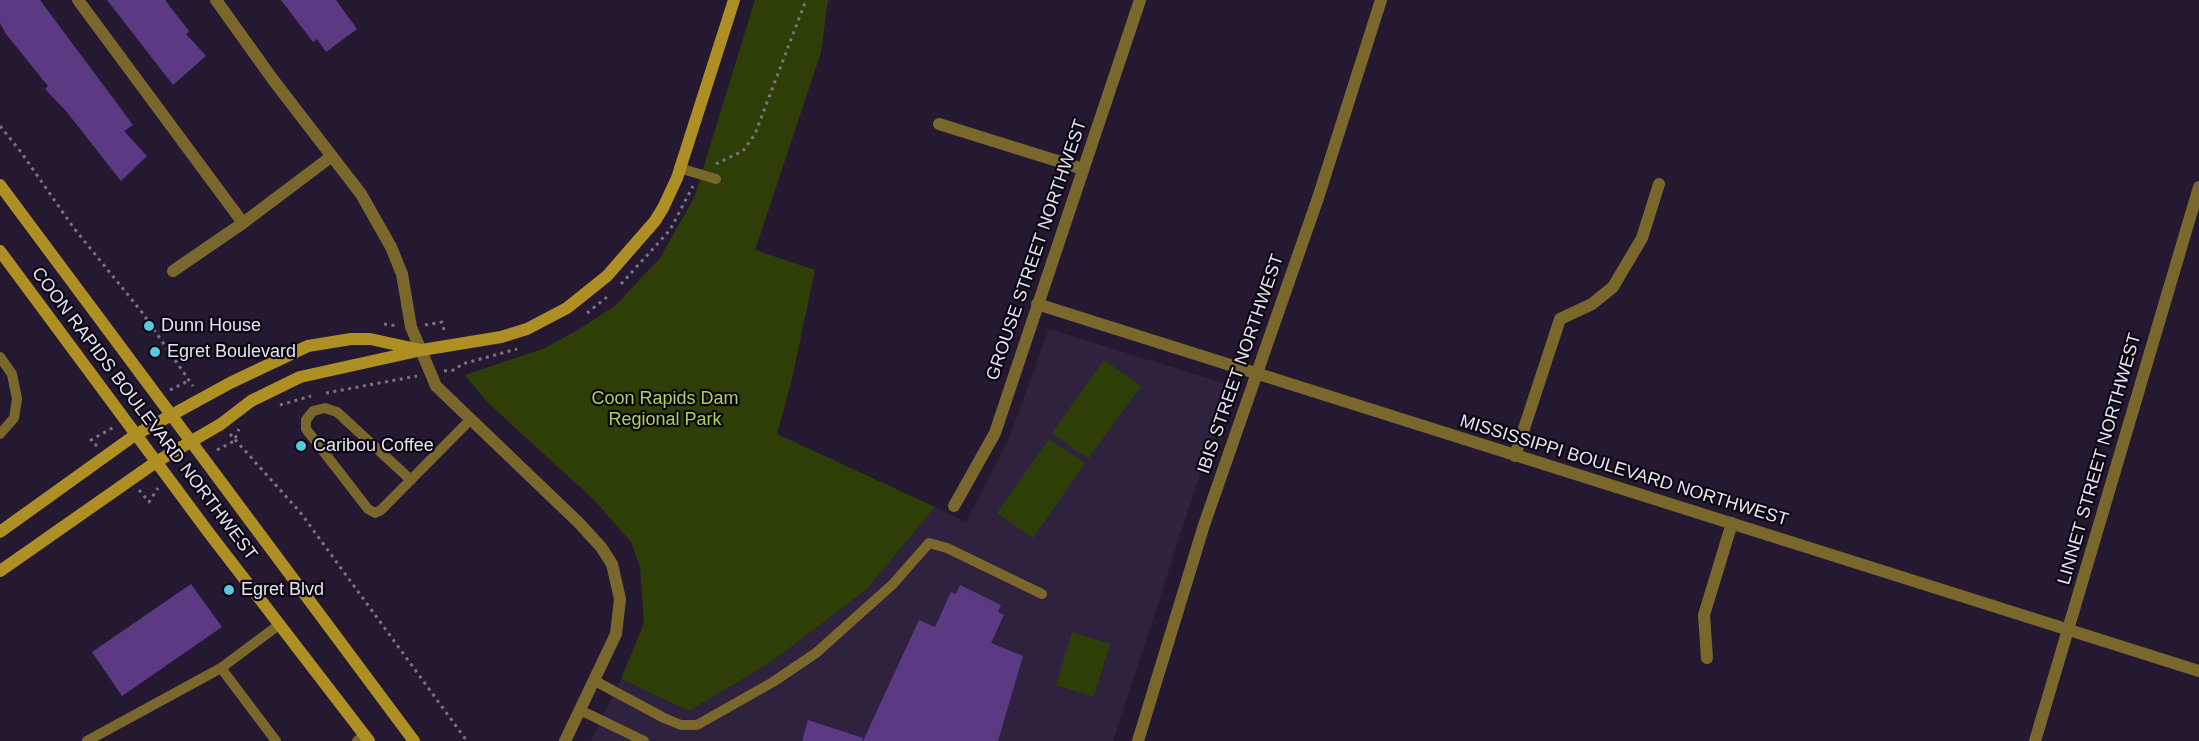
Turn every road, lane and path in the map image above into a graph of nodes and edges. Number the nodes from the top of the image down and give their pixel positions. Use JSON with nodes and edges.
{"nodes":[{"id":1,"x":78,"y":0,"type":"edge"},
{"id":2,"x":216,"y":0,"type":"edge"},
{"id":3,"x":734,"y":0,"type":"edge"},
{"id":4,"x":1140,"y":0,"type":"edge"},
{"id":5,"x":1381,"y":0,"type":"edge"},
{"id":6,"x":939,"y":124,"type":"dead end"},
{"id":7,"x":0,"y":126,"type":"edge"},
{"id":8,"x":332,"y":156,"type":"junction"},
{"id":9,"x":680,"y":168,"type":"junction"},
{"id":10,"x":1083,"y":169,"type":"junction"},
{"id":11,"x":716,"y":179,"type":"dead end"},
{"id":12,"x":1659,"y":184,"type":"dead end"},
{"id":13,"x":0,"y":185,"type":"edge"},
{"id":14,"x":2199,"y":187,"type":"edge"},
{"id":15,"x":243,"y":223,"type":"junction"},
{"id":16,"x":2,"y":257,"type":"edge"},
{"id":17,"x":174,"y":272,"type":"dead end"},
{"id":18,"x":1038,"y":304,"type":"junction"},
{"id":19,"x":422,"y":350,"type":"junction"},
{"id":20,"x":0,"y":357,"type":"edge"},
{"id":21,"x":1255,"y":374,"type":"junction"},
{"id":22,"x":190,"y":380,"type":"dead end"},
{"id":23,"x":171,"y":414,"type":"junction"},
{"id":24,"x":471,"y":419,"type":"junction"},
{"id":25,"x":0,"y":434,"type":"edge"},
{"id":26,"x":135,"y":435,"type":"junction"},
{"id":27,"x":191,"y":441,"type":"junction"},
{"id":28,"x":234,"y":441,"type":"dead end"},
{"id":29,"x":1515,"y":456,"type":"junction"},
{"id":30,"x":156,"y":462,"type":"junction"},
{"id":31,"x":411,"y":480,"type":"junction"},
{"id":32,"x":954,"y":506,"type":"dead end"},
{"id":33,"x":1732,"y":523,"type":"junction"},
{"id":34,"x":0,"y":532,"type":"edge"},
{"id":35,"x":0,"y":571,"type":"edge"},
{"id":36,"x":1042,"y":594,"type":"dead end"},
{"id":37,"x":280,"y":624,"type":"junction"},
{"id":38,"x":2068,"y":630,"type":"junction"},
{"id":39,"x":1707,"y":658,"type":"dead end"},
{"id":40,"x":221,"y":668,"type":"junction"},
{"id":41,"x":2199,"y":671,"type":"edge"},
{"id":42,"x":595,"y":681,"type":"junction"},
{"id":43,"x":580,"y":710,"type":"junction"},
{"id":44,"x":363,"y":739,"type":"edge"},
{"id":45,"x":87,"y":741,"type":"edge"},
{"id":46,"x":276,"y":741,"type":"edge"},
{"id":47,"x":414,"y":741,"type":"edge"},
{"id":48,"x":467,"y":741,"type":"edge"},
{"id":49,"x":565,"y":741,"type":"edge"},
{"id":50,"x":644,"y":741,"type":"edge"},
{"id":51,"x":1138,"y":741,"type":"edge"},
{"id":52,"x":2035,"y":741,"type":"edge"}],
"edges":[{"from":1,"to":15,"type":"street"},
{"from":2,"to":8,"type":"street"},
{"from":3,"to":9,"type":"street"},
{"from":4,"to":10,"type":"street","name":"GROUSE STREET NORTHWEST"},
{"from":5,"to":21,"type":"street","name":"IBIS STREET NORTHWEST"},
{"from":6,"to":10,"type":"street"},
{"from":7,"to":22,"type":"path"},
{"from":8,"to":15,"type":"street"},
{"from":8,"to":19,"type":"street"},
{"from":9,"to":11,"type":"lane"},
{"from":9,"to":19,"type":"street"},
{"from":10,"to":18,"type":"street","name":"GROUSE STREET NORTHWEST"},
{"from":12,"to":29,"type":"street"},
{"from":13,"to":23,"type":"street","name":"COON RAPIDS BOULEVARD NORTHWEST"},
{"from":14,"to":38,"type":"street","name":"LINNET STREET NORTHWEST"},
{"from":15,"to":17,"type":"street"},
{"from":16,"to":26,"type":"street","name":"COON RAPIDS BOULEVARD NORTHWEST"},
{"from":18,"to":21,"type":"street","name":"MISSISSIPPI BOULEVARD NORTHWEST"},
{"from":18,"to":32,"type":"street","name":"GROUSE STREET NORTHWEST"},
{"from":19,"to":23,"type":"street"},
{"from":19,"to":24,"type":"street"},
{"from":19,"to":27,"type":"street"},
{"from":20,"to":25,"type":"lane"},
{"from":21,"to":29,"type":"street","name":"MISSISSIPPI BOULEVARD NORTHWEST"},
{"from":21,"to":51,"type":"street","name":"IBIS STREET NORTHWEST"},
{"from":23,"to":26,"type":"street"},
{"from":23,"to":27,"type":"street","name":"COON RAPIDS BOULEVARD NORTHWEST"},
{"from":24,"to":31,"type":"lane"},
{"from":24,"to":42,"type":"street"},
{"from":26,"to":30,"type":"street","name":"COON RAPIDS BOULEVARD NORTHWEST"},
{"from":26,"to":34,"type":"street"},
{"from":27,"to":30,"type":"street"},
{"from":27,"to":47,"type":"street","name":"COON RAPIDS BOULEVARD NORTHWEST"},
{"from":28,"to":48,"type":"path"},
{"from":29,"to":33,"type":"street","name":"MISSISSIPPI BOULEVARD NORTHWEST"},
{"from":30,"to":35,"type":"street"},
{"from":30,"to":37,"type":"street","name":"COON RAPIDS BOULEVARD NORTHWEST"},
{"from":31,"to":31,"type":"lane"},
{"from":33,"to":38,"type":"street","name":"MISSISSIPPI BOULEVARD NORTHWEST"},
{"from":33,"to":39,"type":"street"},
{"from":36,"to":42,"type":"lane"},
{"from":37,"to":40,"type":"lane"},
{"from":37,"to":44,"type":"street","name":"COON RAPIDS BOULEVARD NORTHWEST"},
{"from":38,"to":41,"type":"street","name":"MISSISSIPPI BOULEVARD NORTHWEST"},
{"from":38,"to":52,"type":"street","name":"LINNET STREET NORTHWEST"},
{"from":40,"to":45,"type":"lane"},
{"from":40,"to":46,"type":"lane"},
{"from":42,"to":43,"type":"street"},
{"from":43,"to":49,"type":"street"},
{"from":43,"to":50,"type":"lane"}]}
